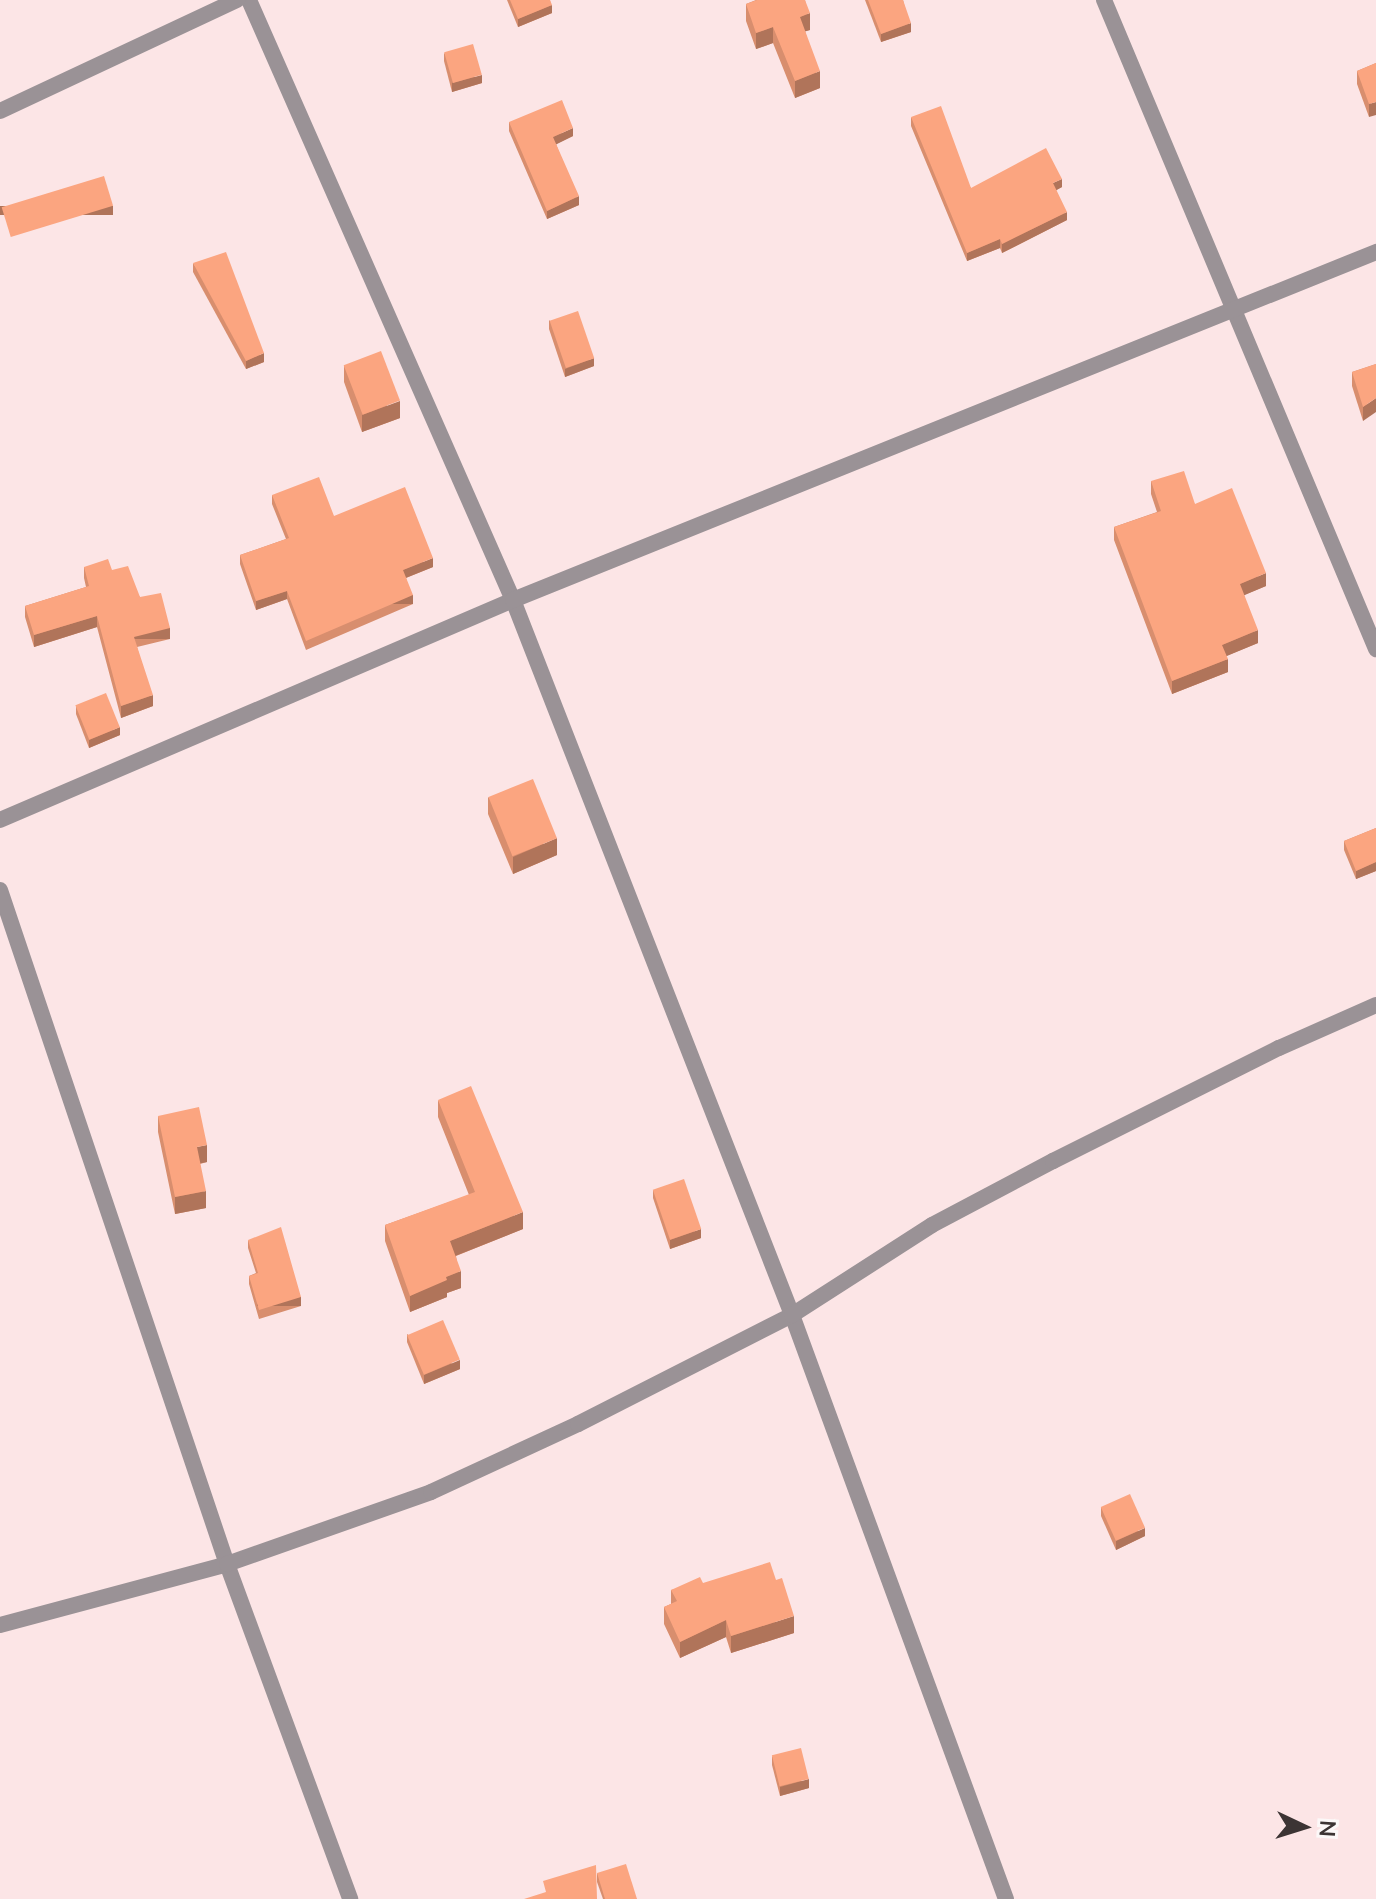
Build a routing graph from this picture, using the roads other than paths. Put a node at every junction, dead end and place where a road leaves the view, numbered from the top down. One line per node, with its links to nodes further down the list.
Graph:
1 (237, 0): 4 (street)
2 (249, 0): 7 (street)
3 (1104, 0): 6 (street)
4 (0, 111)
5 (1376, 252): 6 (street)
6 (1233, 311): 7 (street); 8 (street)
7 (513, 600): 9 (street); 12 (street)
8 (1376, 649)
9 (0, 820)
10 (0, 890): 13 (street)
11 (1376, 1005): 12 (street)
12 (792, 1315): 13 (street); 16 (street)
13 (227, 1564): 14 (street); 15 (street)
14 (0, 1625)
15 (350, 1899)
16 (1006, 1899)

